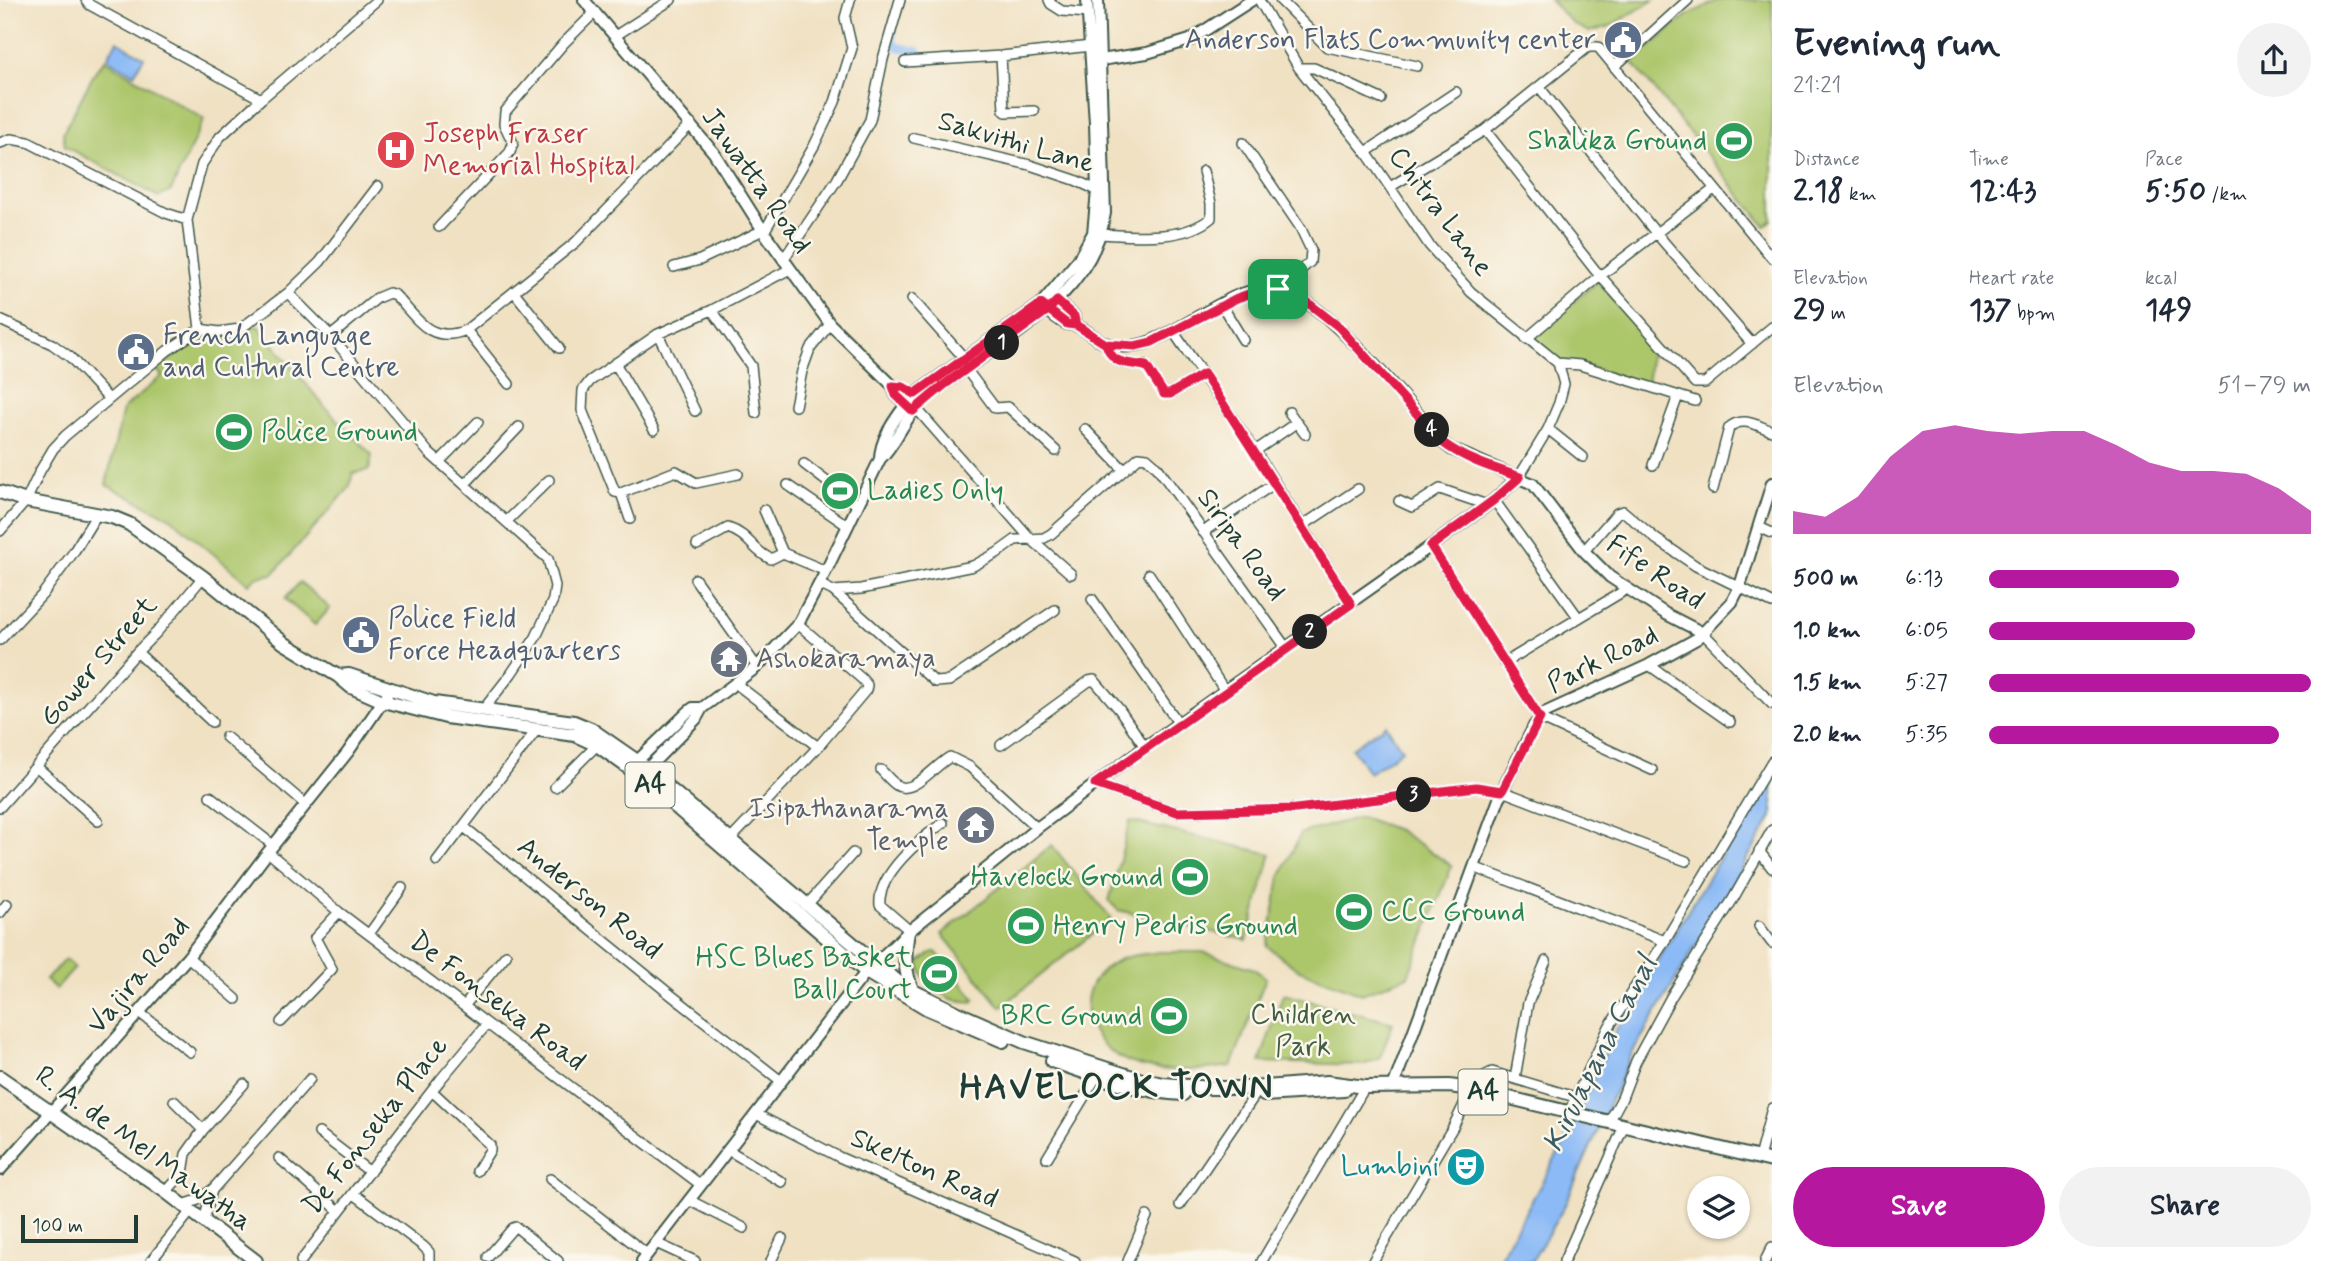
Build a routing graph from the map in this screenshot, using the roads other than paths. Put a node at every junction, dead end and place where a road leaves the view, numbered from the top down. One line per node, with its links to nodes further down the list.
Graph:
1 (86, 0): 26 (street)
2 (377, 0): 26 (street)
3 (584, 0): 14 (main road, Jawatta Road)
4 (671, 0): 16 (street)
5 (850, 0): 42 (street)
6 (900, 0): 46 (street)
7 (1049, 0): 15 (street)
8 (1087, 0): 15 (main road)
9 (1098, 0): 19 (main road)
10 (1252, 0): 19 (main road)
11 (1259, 0): 23 (street, Chitra Lane)
12 (1280, 0): 21 (street)
13 (1688, 0): 22 (street)
14 (595, 12): 16 (main road, Jawatta Road); 41 (street)
15 (1088, 13): 17 (main road)
16 (615, 36): 29 (main road, Jawatta Road)
17 (1091, 46): 18 (street); 19 (main road)
18 (1002, 56): 20 (street); 28 (street)
19 (1095, 61): 39 (main road)
20 (905, 62)
21 (1417, 66)
22 (1614, 67): 24 (street); 38 (street)
23 (1299, 68): 27 (street); 34 (street, Chitra Lane)
24 (1540, 88): 30 (street); 43 (street)
25 (1456, 92): 34 (street)
26 (261, 99): 40 (street)
27 (1381, 99)
28 (1034, 111)
29 (691, 124): 42 (main road, Jawatta Road); 51 (street)
30 (1486, 130): 37 (street); 48 (street)
31 (914, 138): 39 (street, Sakvithi Lane)
32 (0, 143): 40 (street)
33 (1244, 143): 49 (street)
34 (1366, 152): 37 (street, Chitra Lane)
35 (1203, 171): 44 (street)
36 (378, 187): 50 (street)
37 (1390, 187): 66 (street, Chitra Lane)
38 (1714, 189): 43 (street); 45 (street)
39 (1101, 192): 44 (main road); 52 (main road)
40 (187, 220): 61 (street)
41 (439, 227)
42 (763, 231): 46 (main road, Jawatta Road); 47 (street)
43 (1656, 233): 48 (street); 69 (street)
44 (1101, 234): 52 (main road)
45 (1772, 258)
46 (786, 265): 56 (street); 58 (main road, Jawatta Road)
47 (674, 267)
48 (1601, 276): 66 (street); 69 (street)
49 (1278, 289): 54 (main road); 100 (main road, Fife Road)
50 (288, 293): 61 (street); 65 (street)
51 (515, 293): 62 (street); 70 (street)
52 (1054, 298): 55 (main road); 59 (main road)
53 (912, 299): 73 (street)
54 (1222, 304): 63 (main road); 67 (street)
55 (1045, 307): 59 (main road); 73 (main road)
56 (712, 310): 64 (street); 83 (street)
57 (0, 320): 77 (street)
58 (830, 324): 79 (main road, Jawatta Road); 80 (street)
59 (1076, 325): 68 (main road)
60 (1772, 327): 69 (street)
61 (200, 329): 77 (street)
62 (466, 330): 65 (street); 75 (street)
63 (1173, 331): 68 (main road); 74 (street)
64 (658, 334): 71 (street); 81 (street)
65 (331, 336): 95 (street)
66 (1527, 339): 72 (street, Chitra Lane)
67 (1243, 340)
68 (1106, 344): 74 (street)
69 (1752, 344)
70 (559, 348)
71 (615, 363): 89 (street); 109 (street)
72 (1558, 363): 76 (street); 88 (street)
73 (966, 364): 79 (main road); 92 (street)
74 (1204, 374): 93 (street)
75 (509, 384)
76 (1678, 396): 78 (street); 97 (street)
77 (108, 398): 110 (street)
78 (1695, 401)
79 (914, 404): 113 (main road); 124 (street)
80 (795, 406)
81 (695, 411)
82 (1289, 412): 85 (street)
83 (756, 413)
84 (478, 422): 95 (street)
85 (1296, 423): 91 (street); 93 (street)
86 (519, 427): 104 (street)
87 (1085, 429): 98 (street)
88 (1548, 429): 94 (street); 100 (street)
89 (654, 430)
90 (1772, 431): 107 (street)
91 (1305, 434)
92 (1056, 451)
93 (1255, 451): 102 (street)
94 (1583, 457)
95 (439, 462): 104 (street)
96 (804, 464): 113 (street)
97 (1653, 465)
98 (1124, 470): 122 (street, Siripa Road); 124 (street)
99 (738, 474): 109 (street)
100 (1520, 477): 112 (main road); 127 (main road, Fife Road)
101 (549, 480): 117 (street)
102 (1275, 483): 119 (street); 122 (street)
103 (1772, 483): 120 (main road, Park Road)
104 (465, 484): 117 (street)
105 (789, 485): 118 (street)
106 (1358, 489): 119 (street)
107 (1713, 489)
108 (0, 492): 110 (highway, A4)
109 (621, 493): 116 (street)
110 (26, 501): 115 (highway, A4); 121 (street)
111 (1399, 501): 112 (street)
112 (1490, 502): 126 (main road); 142 (street)
113 (857, 505): 118 (main road)
114 (764, 510): 128 (street)
115 (97, 514): 132 (highway, A4); 145 (street)
116 (630, 519)
117 (507, 521): 155 (street)
118 (848, 526): 129 (main road)
119 (1302, 526): 140 (street)
120 (1759, 527): 123 (street); 135 (main road, Park Road)
121 (0, 531)
122 (1203, 532): 146 (street, Siripa Road)
123 (1772, 533)
124 (1030, 538): 130 (street); 137 (street)
125 (697, 545): 128 (street)
126 (1431, 546): 140 (main road); 148 (street)
127 (1584, 551): 135 (street); 136 (main road, Fife Road)
128 (783, 554): 129 (street)
129 (826, 571): 134 (main road)
130 (1071, 573)
131 (1149, 574): 152 (street)
132 (203, 577): 147 (street, Gower Street); 153 (highway, A4)
133 (695, 579): 150 (street)
134 (819, 584): 137 (street); 143 (main road)
135 (1740, 586): 139 (street); 144 (main road, Park Road)
136 (1627, 589): 142 (street); 144 (main road, Fife Road)
137 (833, 591): 141 (street)
138 (1092, 599): 159 (street)
139 (1772, 603)
140 (1351, 604): 146 (main road)
141 (1055, 610)
142 (1578, 617): 148 (street)
143 (798, 624): 150 (main road); 164 (street)
144 (1703, 633): 149 (main road, Park Road); 154 (street)
145 (0, 640)
146 (1287, 649): 152 (main road)
147 (137, 652): 157 (street); 167 (street, Gower Street)
148 (1504, 663): 156 (street)
149 (1649, 665): 156 (main road, Park Road); 158 (street)
150 (757, 667): 151 (main road)
151 (736, 683): 164 (street); 168 (main road)
152 (1225, 691): 159 (main road)
153 (387, 696): 155 (highway, A4); 160 (highway, A4); 175 (main road, Vajira Road)
154 (1772, 704)
155 (483, 710): 168 (highway, A4)
156 (1540, 718): 170 (street); 173 (main road, Park Road)
157 (212, 722)
158 (1730, 722)
159 (1179, 724): 165 (main road)
160 (538, 728): 162 (highway, A4); 179 (street)
161 (226, 737): 175 (street)
162 (597, 745): 168 (highway, A4); 172 (street)
163 (1001, 745): 165 (street)
164 (818, 747): 182 (street)
165 (1145, 747): 171 (main road)
166 (1772, 761): 198 (street)
167 (37, 767): 176 (street, Gower Street); 177 (street)
168 (639, 768): 182 (highway, A4); 203 (highway, A4)
169 (881, 770): 180 (street)
170 (1651, 770)
171 (1095, 784): 173 (street); 180 (main road)
172 (555, 787)
173 (1502, 791): 187 (street); 188 (main road, Park Road)
174 (210, 796): 183 (street, De Fonseka Road)
175 (306, 804): 183 (main road, Vajira Road)
176 (0, 807)
177 (98, 821)
178 (943, 823): 196 (street)
179 (464, 827): 186 (street); 215 (street, Anderson Road)
180 (1037, 828): 196 (main road)
181 (1772, 831): 184 (street)
182 (730, 839): 192 (highway, A4)
183 (271, 848): 193 (street, De Fonseka Road); 201 (main road, Vajira Road)
184 (1759, 851): 189 (street); 228 (street)
185 (853, 853): 192 (street)
186 (437, 861)
187 (1686, 861)
188 (1476, 868): 198 (street); 218 (main road, Park Road)
189 (1772, 868)
190 (402, 888): 197 (street)
191 (7, 904): 194 (street)
192 (806, 906): 203 (highway, A4)
193 (339, 912): 197 (street, De Fonseka Road); 208 (street)
194 (0, 913)
195 (1759, 926): 199 (street)
196 (909, 931): 203 (main road); 204 (highway)
197 (369, 934): 206 (street, De Fonseka Road)
198 (1665, 941): 222 (street)
199 (1772, 943)
200 (506, 955): 206 (street)
201 (188, 957): 205 (street); 207 (main road, Vajira Road)
202 (1546, 961): 213 (street)
203 (870, 967): 204 (highway, A4); 211 (highway, A4); 215 (main road)
204 (914, 992): 217 (highway, A4)
205 (236, 999)
206 (465, 1005): 209 (street, De Fonseka Road)
207 (140, 1013): 210 (street); 226 (main road, Vajira Road)
208 (281, 1022)
209 (487, 1024): 220 (street, De Fonseka Place); 241 (street, De Fonseka Road)
210 (190, 1052)
211 (1097, 1076): 221 (highway, A4); 234 (street)
212 (0, 1077): 226 (highway, R. A. de Mel Mawatha)
213 (1515, 1078): 219 (street); 222 (street)
214 (310, 1079): 242 (street)
215 (781, 1081): 227 (main road)
216 (244, 1084): 230 (street)
217 (1365, 1087): 218 (highway, A4); 221 (highway, A4); 266 (street)
218 (1393, 1087): 219 (highway, A4)
219 (1472, 1089): 225 (highway, A4); 267 (street)
220 (432, 1091): 237 (street); 238 (street, De Fonseka Place)
221 (1255, 1096): 246 (street)
222 (1575, 1097): 225 (street)
223 (174, 1101): 230 (street)
224 (1772, 1108): 235 (street)
225 (1570, 1112): 228 (highway, A4)
226 (49, 1113): 236 (main road, Vajira Road); 243 (highway, R. A. de Mel Mawatha)
227 (756, 1114): 232 (main road); 264 (street, Skelton Road)
228 (1607, 1121): 229 (highway, A4)
229 (1624, 1126): 235 (highway, A4); 268 (street)
230 (203, 1130): 243 (street)
231 (319, 1133): 238 (street)
232 (728, 1150): 240 (street); 241 (main road)
233 (279, 1157): 248 (street)
234 (1047, 1158)
235 (1766, 1160)
236 (0, 1170)
237 (477, 1171)
238 (370, 1172): 244 (street, De Fonseka Place)
239 (550, 1179): 256 (street)
240 (782, 1182)
241 (701, 1185): 245 (main road)
242 (213, 1189): 247 (street); 250 (street)
243 (166, 1192): 247 (highway, R. A. de Mel Mawatha)
244 (354, 1194): 248 (street, De Fonseka Place); 260 (street)
245 (689, 1200): 251 (street); 253 (main road)
246 (1180, 1205)
247 (187, 1208): 250 (highway, R. A. de Mel Mawatha); 258 (street)
248 (339, 1211): 257 (street, De Fonseka Place)
249 (1147, 1216): 265 (street)
250 (204, 1221): 259 (highway, R. A. de Mel Mawatha)
251 (744, 1228)
252 (782, 1238): 263 (street)
253 (656, 1243): 256 (main road); 262 (street)
254 (1772, 1247): 269 (street)
255 (488, 1257): 261 (street)
256 (645, 1258)
257 (300, 1260)
258 (151, 1261)
259 (256, 1261)
260 (429, 1261)
261 (558, 1261)
262 (695, 1261)
263 (771, 1261)
264 (1075, 1261)
265 (1128, 1261)
266 (1262, 1261)
267 (1373, 1261)
268 (1564, 1261)
269 (1765, 1261)

